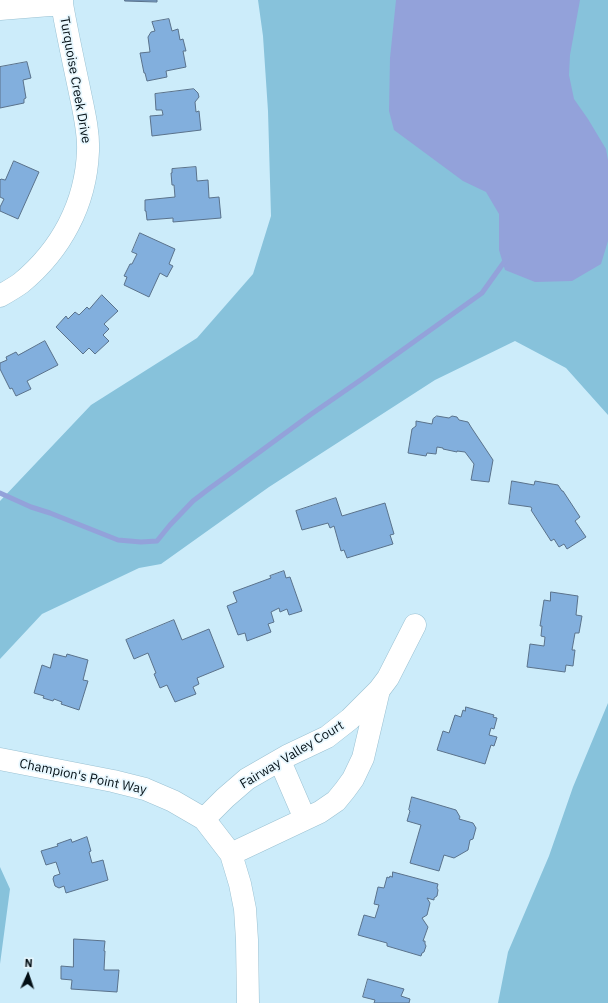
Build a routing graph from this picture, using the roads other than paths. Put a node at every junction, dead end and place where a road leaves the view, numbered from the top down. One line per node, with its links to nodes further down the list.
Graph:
1 (62, 2): 2 (street); 3 (street, Turquoise Creek Drive)
2 (0, 9)
3 (0, 296)
4 (415, 625): 5 (street, Fairway Valley Court)
5 (379, 690): 7 (street, Fairway Valley Court); 9 (street, Fairway Valley Court)
6 (0, 760): 8 (street, Champion's Point Way)
7 (280, 761): 8 (street, Fairway Valley Court); 9 (street)
8 (204, 819): 10 (street, Champion's Point Way)
9 (305, 819): 10 (street, Fairway Valley Court)
10 (231, 854): 11 (street, Champion's Point Way)
11 (248, 1003)

